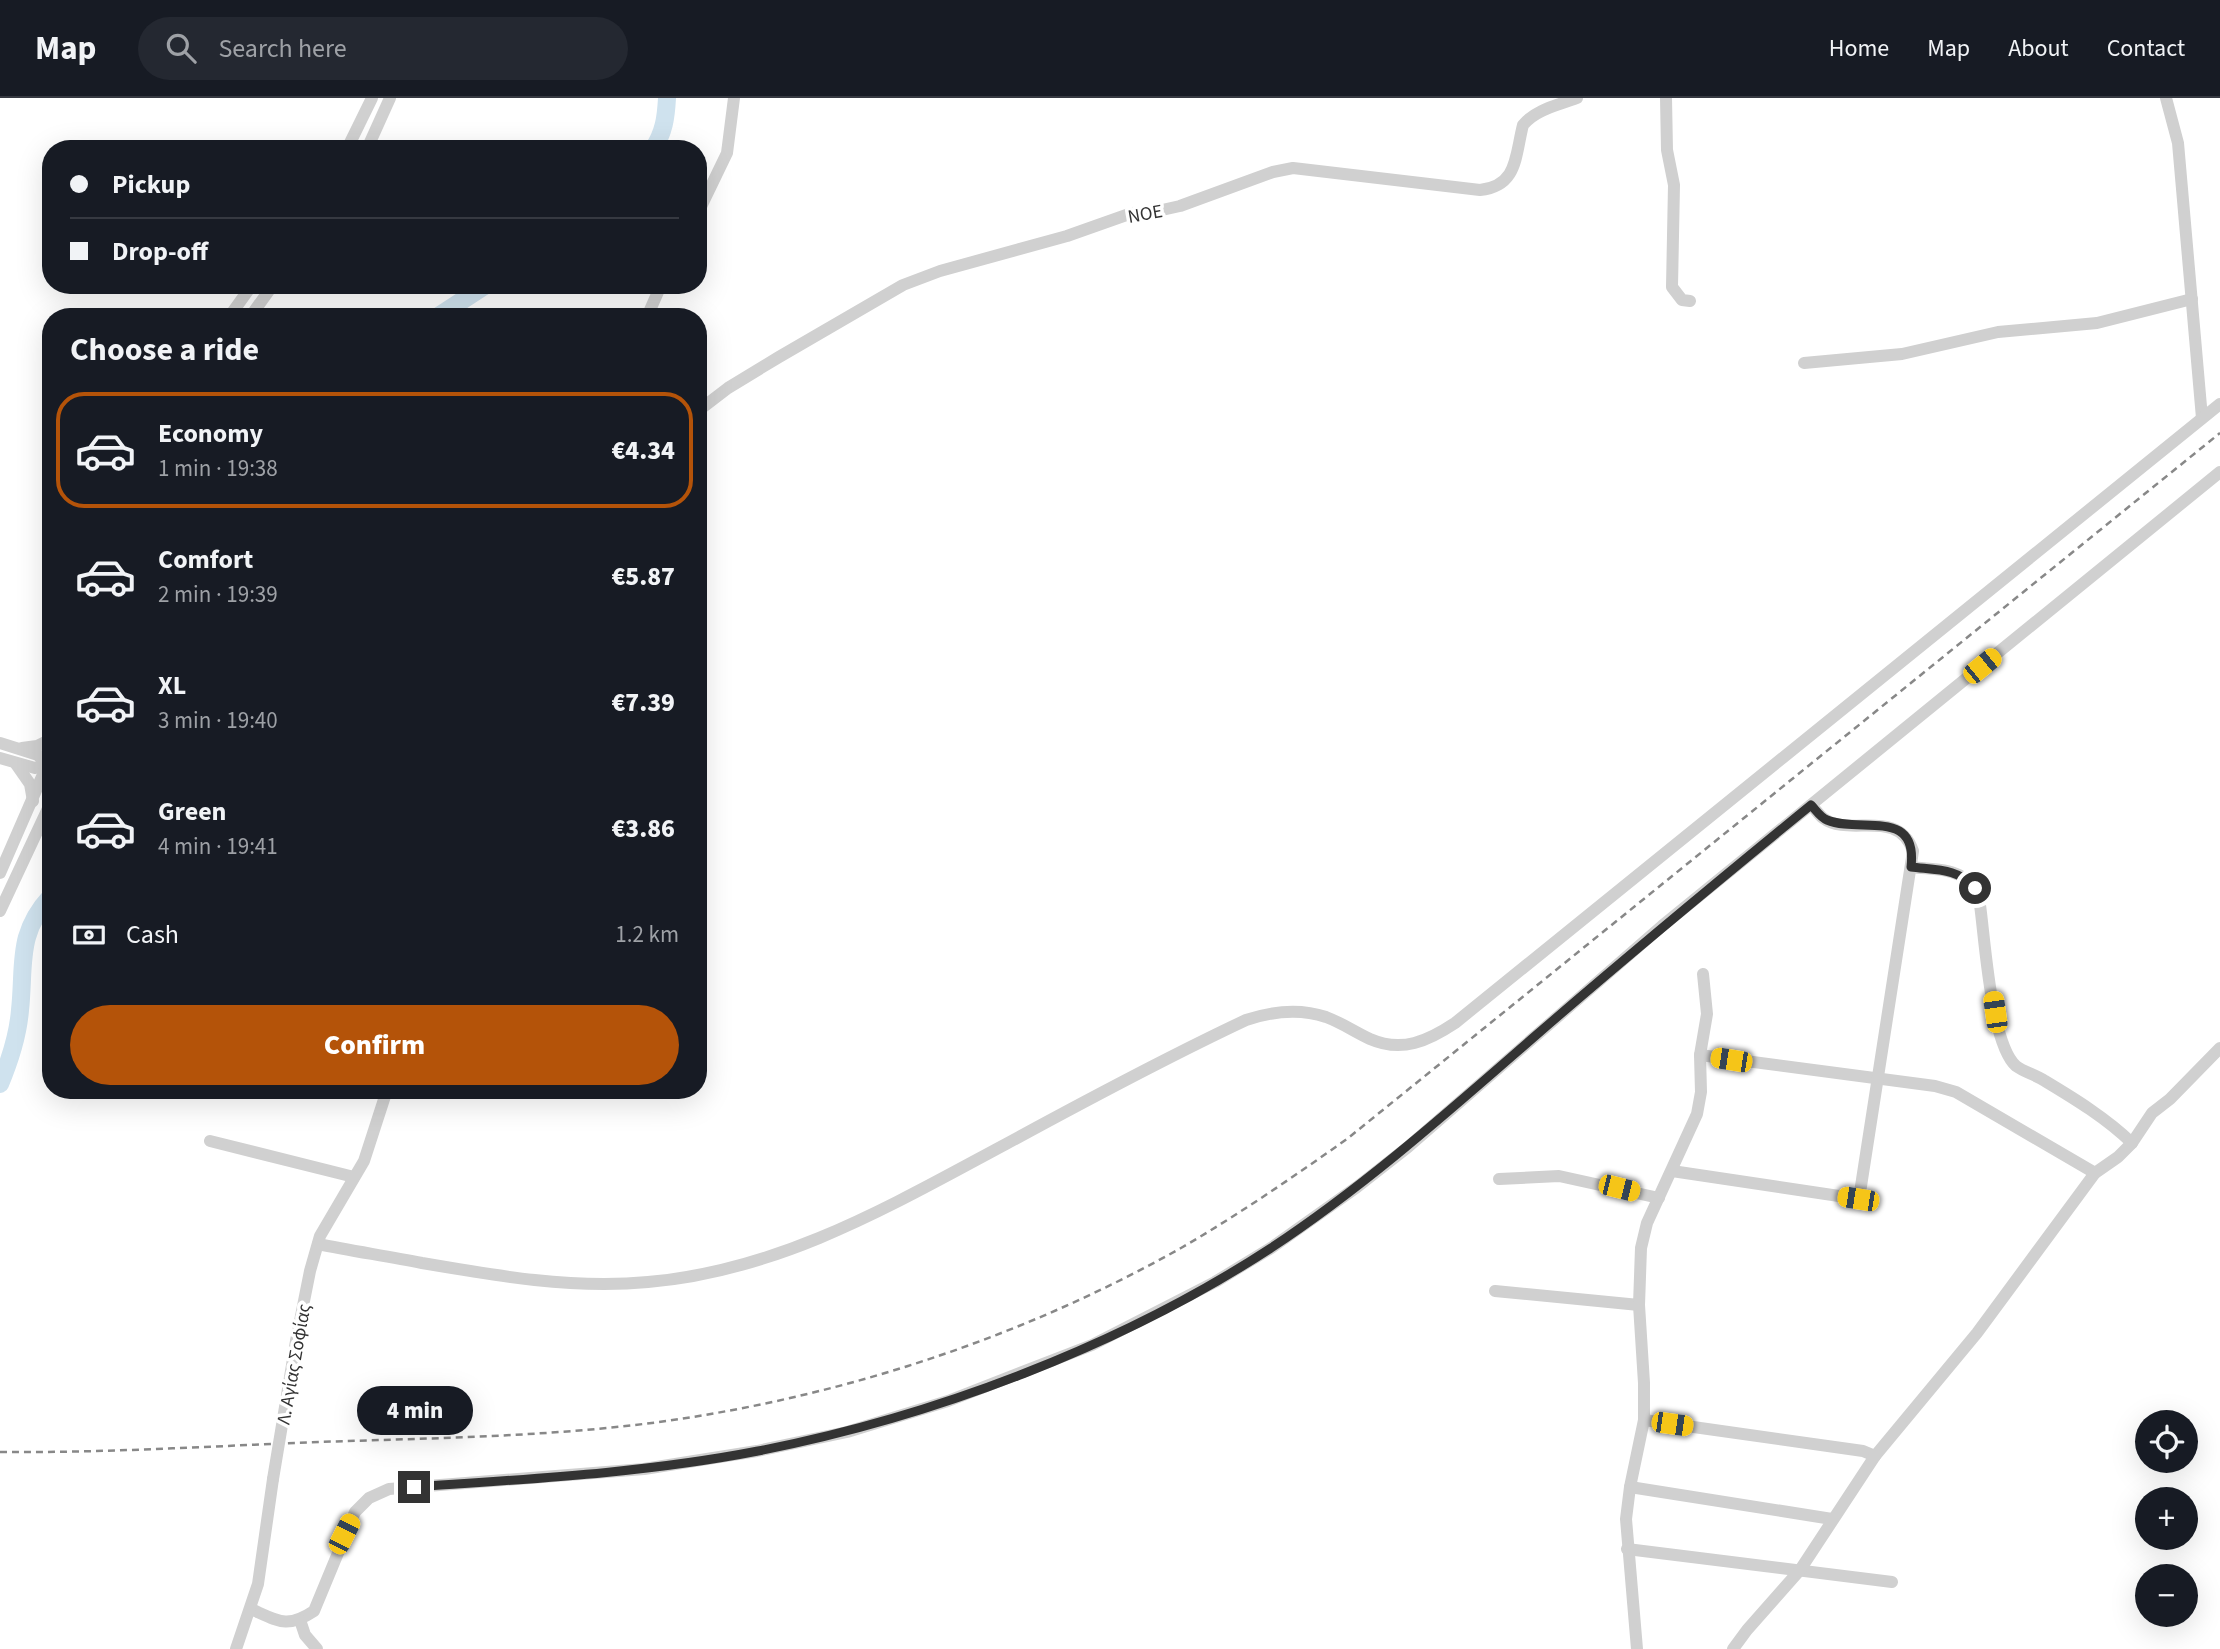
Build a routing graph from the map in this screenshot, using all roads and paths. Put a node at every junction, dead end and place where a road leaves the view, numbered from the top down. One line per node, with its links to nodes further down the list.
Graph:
1 (372, 98): 7 (street)
2 (390, 98): 8 (street)
3 (734, 98): 9 (street)
4 (1577, 98): 13 (street, NOE)
5 (1666, 98): 11 (street)
6 (2166, 98): 10 (street)
7 (351, 140)
8 (371, 140)
9 (707, 194)
10 (2192, 299): 12 (street); 15 (street)
11 (1690, 301)
12 (1804, 363)
13 (707, 404)
14 (2220, 404): 15 (street)
15 (2202, 418): 43 (street)
16 (2220, 472): 26 (street)
17 (0, 743): 19 (street)
18 (42, 744): 19 (street)
19 (18, 748): 21 (street)
20 (0, 758): 22 (street)
21 (42, 758)
22 (14, 762): 23 (street); 25 (street)
23 (42, 766)
24 (42, 781): 25 (street)
25 (33, 801): 29 (street)
26 (1811, 805): 28 (street); 54 (street)
27 (42, 821): 30 (street)
28 (1911, 867): 34 (street); 37 (street)
29 (0, 873)
30 (0, 911)
31 (1703, 974): 33 (street)
32 (2220, 1048): 37 (street)
33 (1700, 1055): 34 (street); 38 (street)
34 (1876, 1078): 38 (street); 39 (street)
35 (384, 1099): 40 (street, Λ. Αγίας Σοφίας)
36 (210, 1141): 40 (street)
37 (2132, 1143): 39 (street)
38 (1672, 1171): 42 (street)
39 (2095, 1173): 47 (street)
40 (354, 1177): 43 (street, Λ. Αγίας Σοφίας)
41 (1499, 1179): 42 (street)
42 (1659, 1198): 45 (street)
43 (318, 1244): 53 (street, Λ. Αγίας Σοφίας, bridge)
44 (1495, 1291): 45 (street)
45 (1639, 1305): 46 (street)
46 (1644, 1420): 47 (street); 48 (street)
47 (1875, 1456): 49 (street)
48 (1630, 1487): 49 (street); 50 (street)
49 (1832, 1519): 51 (street)
50 (1628, 1549): 51 (street); 57 (street)
51 (1800, 1570): 52 (street); 58 (street)
52 (1892, 1582)
53 (251, 1609): 54 (street); 55 (street, Λ. Αγίας Σοφίας)
54 (300, 1620): 56 (street)
55 (236, 1649)
56 (317, 1649)
57 (1637, 1649)
58 (1733, 1649)

